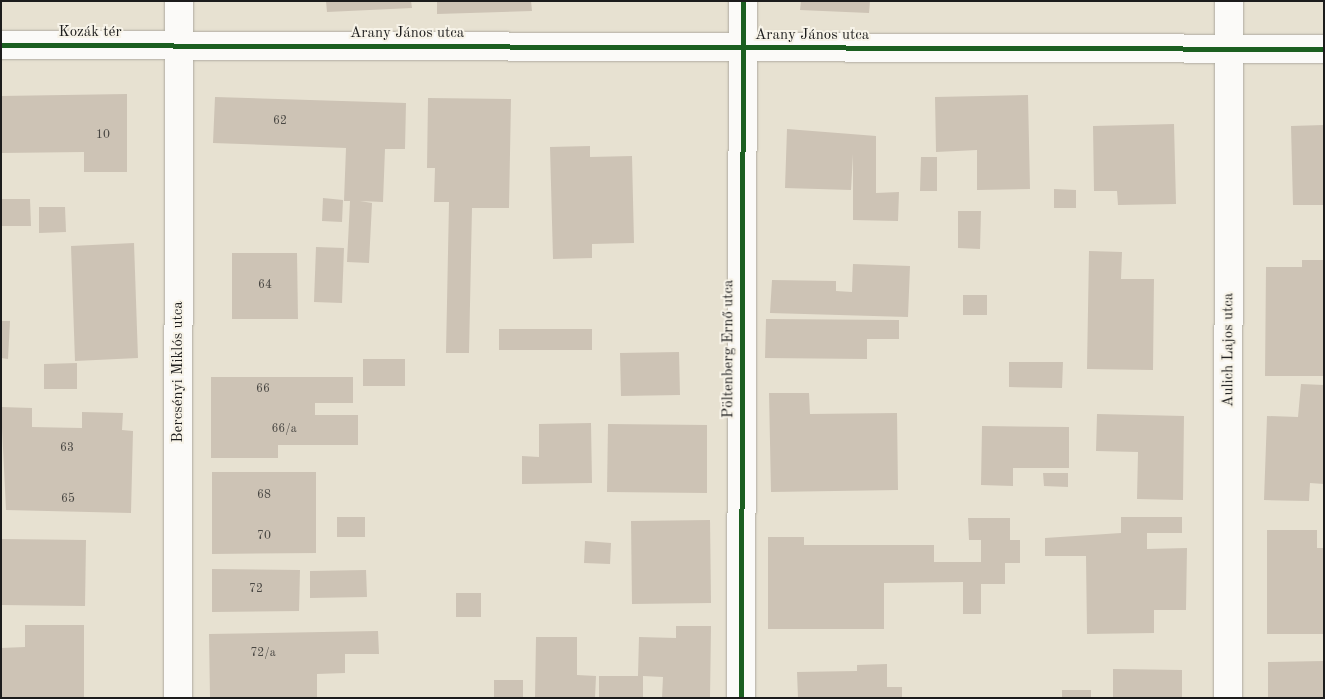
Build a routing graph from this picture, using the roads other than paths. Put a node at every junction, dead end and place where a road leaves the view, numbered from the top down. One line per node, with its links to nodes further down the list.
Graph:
1 (179, 1): 5 (street)
2 (743, 1): 6 (street, Pöltenberg Ernő utca)
3 (1229, 1): 8 (street, Aulich Lajos utca)
4 (1, 45): 5 (street, Kozák tér)
5 (179, 46): 6 (street, Arany János utca); 9 (street, Bercsényi Miklós utca)
6 (742, 48): 8 (street, Arany János utca); 10 (street, Pöltenberg Ernő utca)
7 (1324, 49): 8 (street, Arany János utca)
8 (1229, 51): 11 (street, Aulich Lajos utca)
9 (178, 698)
10 (741, 698)
11 (1228, 698)

